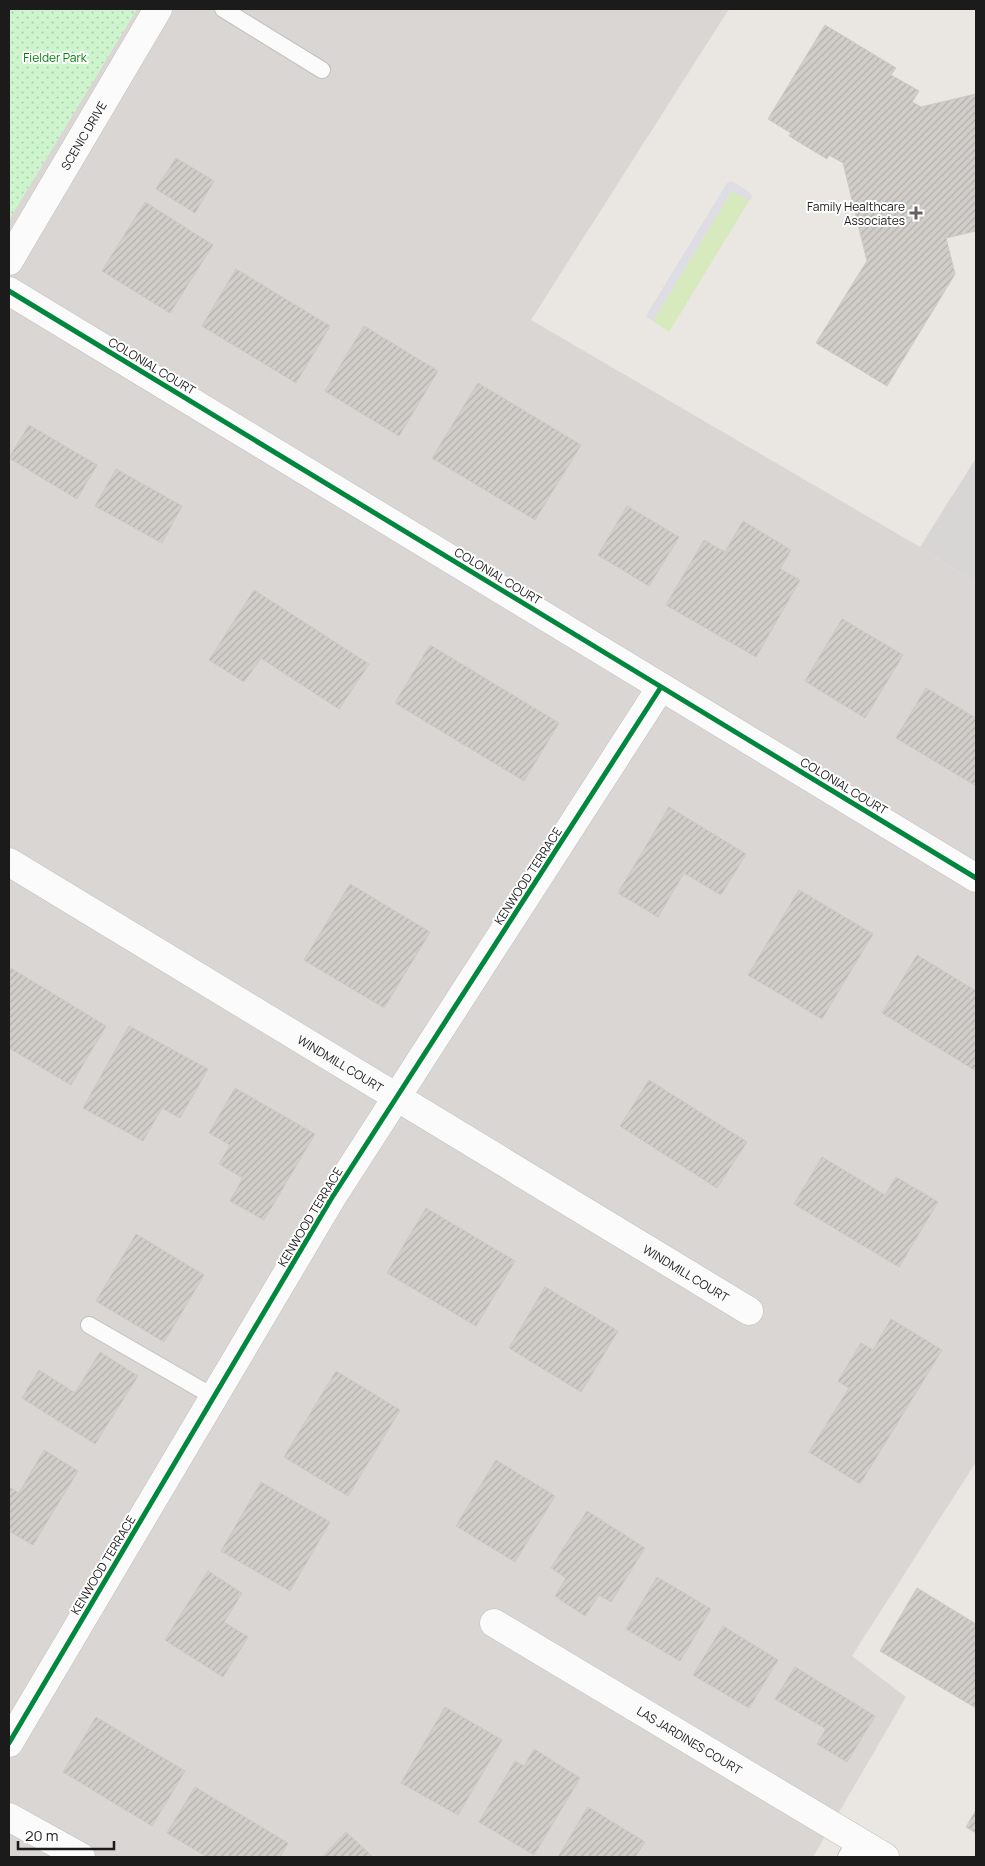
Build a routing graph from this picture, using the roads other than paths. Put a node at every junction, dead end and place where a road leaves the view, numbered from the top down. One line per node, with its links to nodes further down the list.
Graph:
1 (158, 9): 4 (street, SCENIC DRIVE)
2 (223, 9): 3 (lane)
3 (322, 70)
4 (9, 261)
5 (9, 291): 6 (street, COLONIAL COURT)
6 (661, 687): 8 (street, COLONIAL COURT); 9 (street, KENWOOD TERRACE)
7 (9, 862): 9 (street, WINDMILL COURT)
8 (976, 878)
9 (397, 1098): 10 (street, WINDMILL COURT); 12 (street, KENWOOD TERRACE)
10 (749, 1311)
11 (90, 1325): 12 (lane)
12 (214, 1397): 14 (street, KENWOOD TERRACE)
13 (494, 1623): 16 (street, LAS JARDINES COURT)
14 (9, 1743)
15 (9, 1817): 17 (street)
16 (851, 1849): 18 (street, LAS JARDINES COURT)
17 (81, 1857)
18 (885, 1857)

